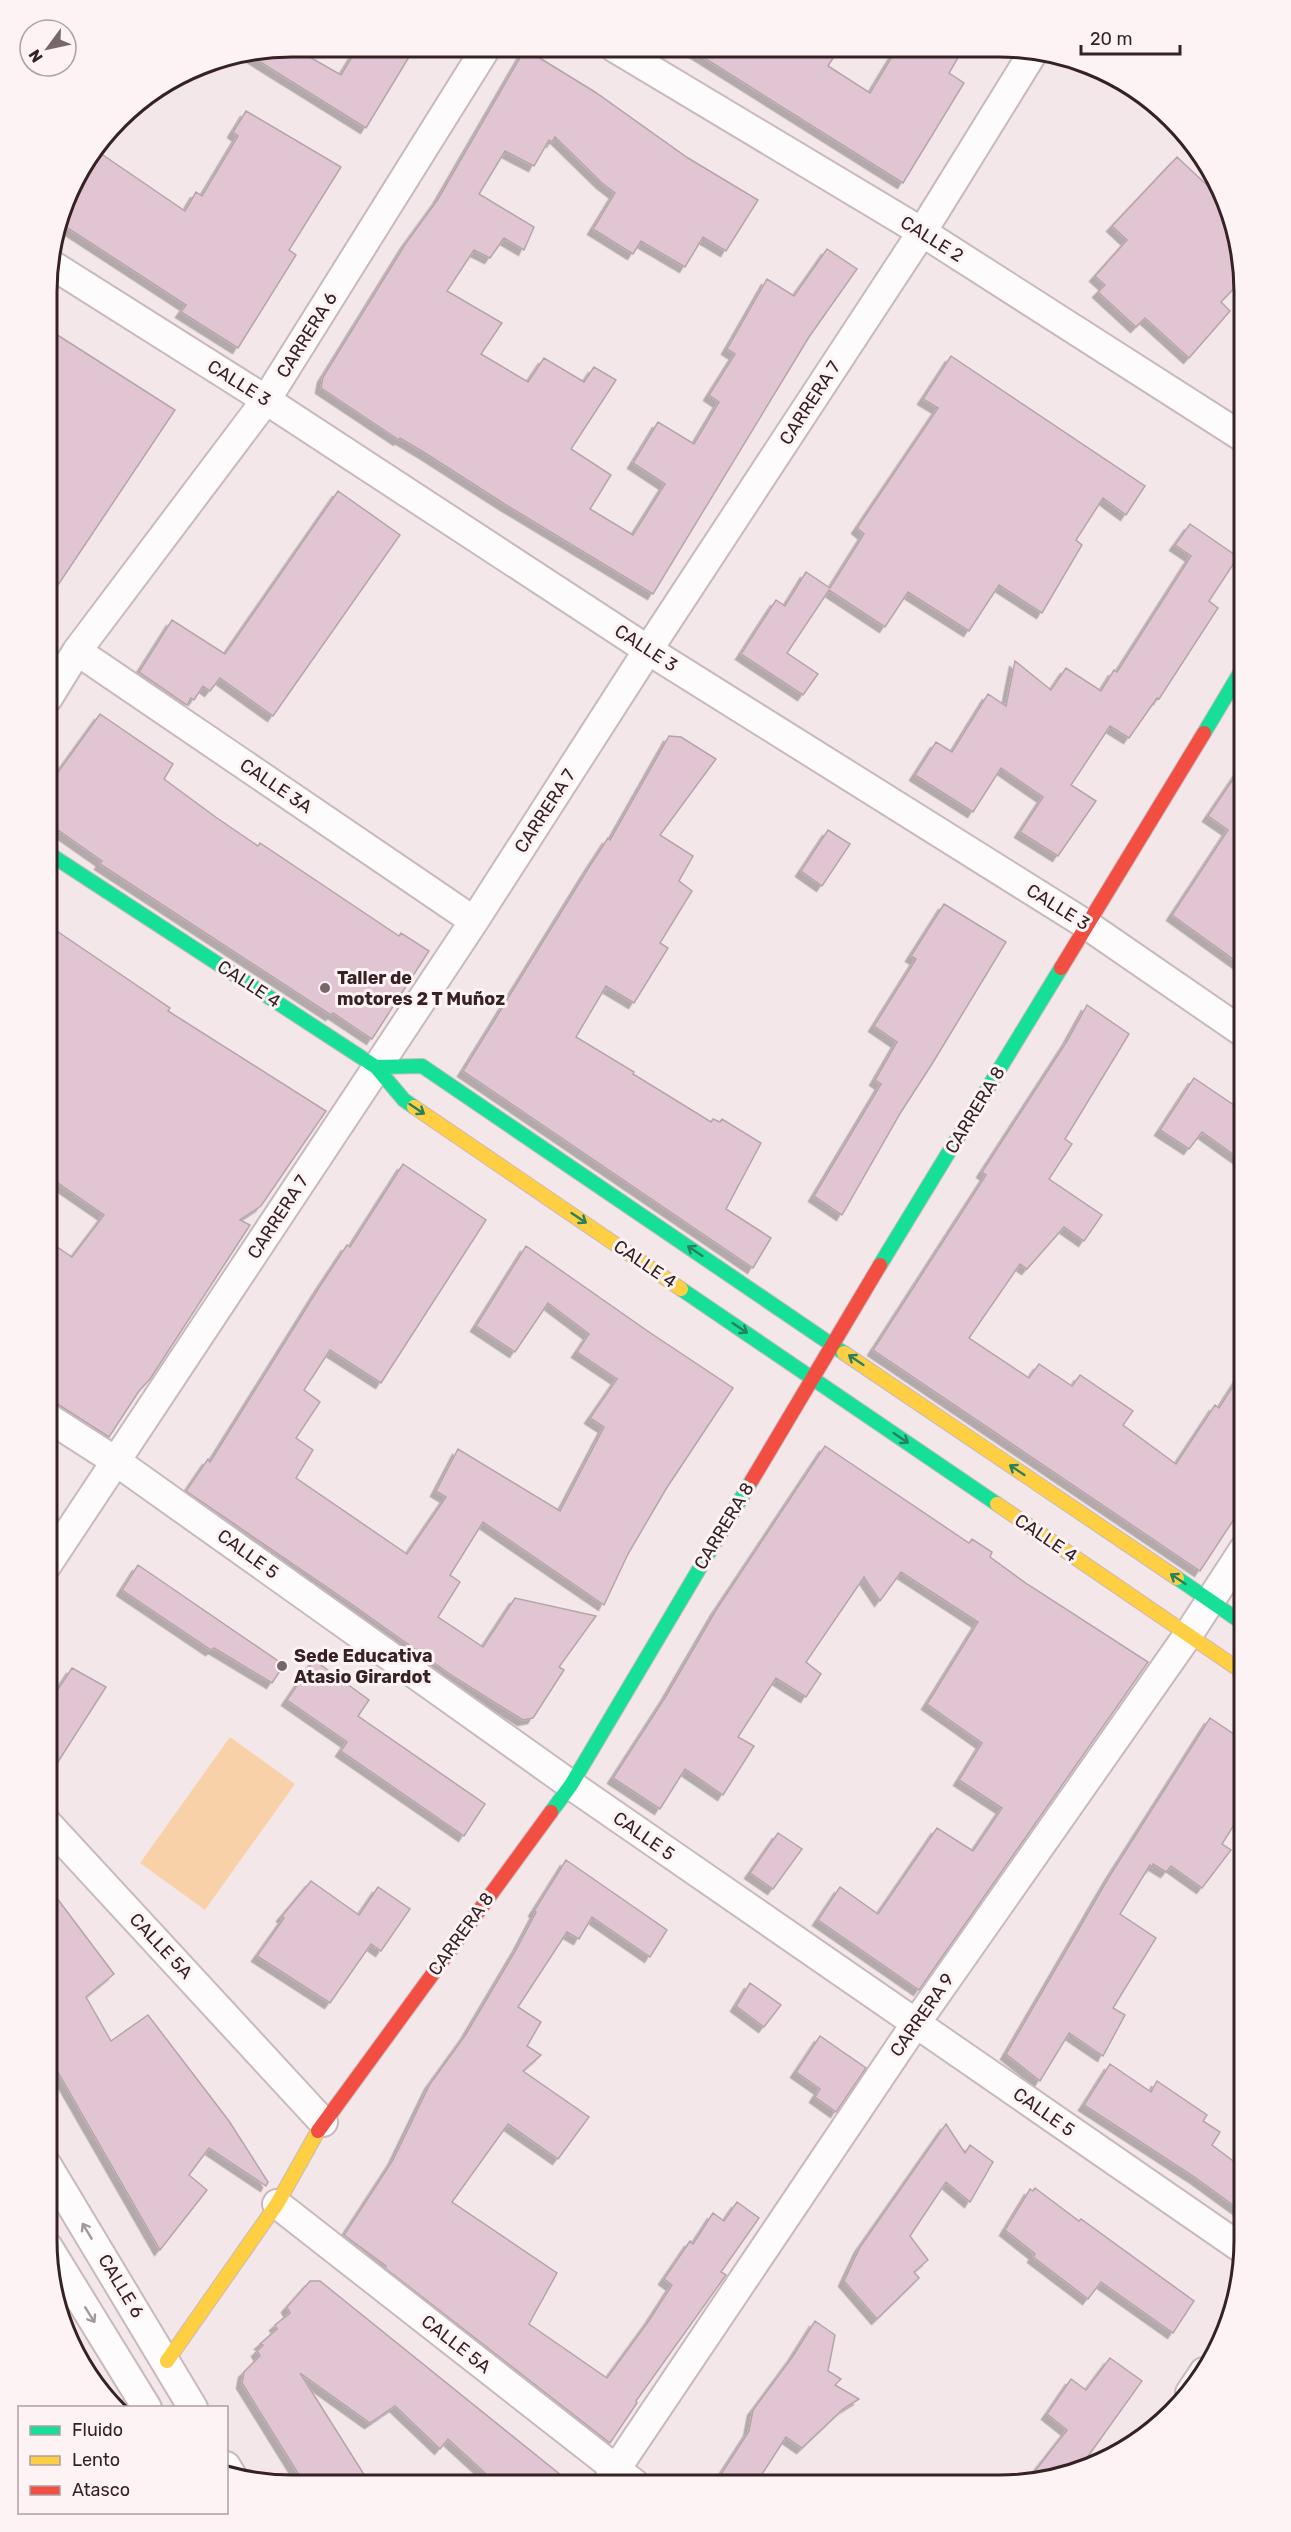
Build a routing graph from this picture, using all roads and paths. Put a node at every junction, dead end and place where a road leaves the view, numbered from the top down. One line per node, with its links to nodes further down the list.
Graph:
1 (480, 57): 6 (street, CARRERA 6)
2 (630, 57): 4 (street, CALLE 2)
3 (1029, 59): 4 (street, CARRERA 7)
4 (922, 232): 7 (street, CALLE 2); 8 (street, CARRERA 7)
5 (59, 269): 6 (street, CALLE 3)
6 (266, 400): 8 (street, CALLE 3); 9 (street, CARRERA 6)
7 (1234, 432)
8 (648, 650): 13 (street, CARRERA 7); 14 (street, CALLE 3)
9 (78, 651): 11 (street, CARRERA 6); 13 (street, CALLE 3A)
10 (1234, 683): 14 (street, CARRERA 8)
11 (57, 684)
12 (57, 859): 16 (street, CALLE 4)
13 (474, 921): 16 (street, CARRERA 7)
14 (1087, 926): 15 (street, CALLE 3); 17 (street, CARRERA 8)
15 (1234, 1026)
16 (376, 1068): 17 (street, one-way to 16); 18 (street, CALLE 4, one-way to 18); 20 (street, CARRERA 7)
17 (833, 1345): 18 (street, CARRERA 8); 23 (street, one-way to 17)
18 (812, 1378): 25 (street, CALLE 4, one-way to 25); 27 (street, CARRERA 8)
19 (57, 1423): 20 (street, CALLE 5)
20 (117, 1462): 21 (street, CARRERA 7); 27 (street, CALLE 5)
21 (57, 1550)
22 (1234, 1564): 23 (street, CARRERA 9)
23 (1210, 1601): 24 (street); 25 (street, CARRERA 9)
24 (1234, 1617)
25 (1188, 1635): 26 (street, CALLE 4); 29 (street, CARRERA 9)
26 (1234, 1666)
27 (571, 1785): 29 (street, CALLE 5); 30 (street, CARRERA 8)
28 (57, 1834): 30 (street, CALLE 5A)
29 (916, 2023): 33 (street, CALLE 5); 39 (street, CARRERA 9)
30 (323, 2122): 32 (street, CARRERA 8)
31 (57, 2180): 35 (street, CALLE 6, one-way to 31)
32 (277, 2204): 35 (street, CARRERA 8); 38 (street, CALLE 5A)
33 (1234, 2243)
34 (59, 2265): 36 (street, one-way to 36)
35 (167, 2361): 37 (street, CALLE 6)
36 (140, 2405)
37 (192, 2406)
38 (614, 2475)
39 (622, 2475)

